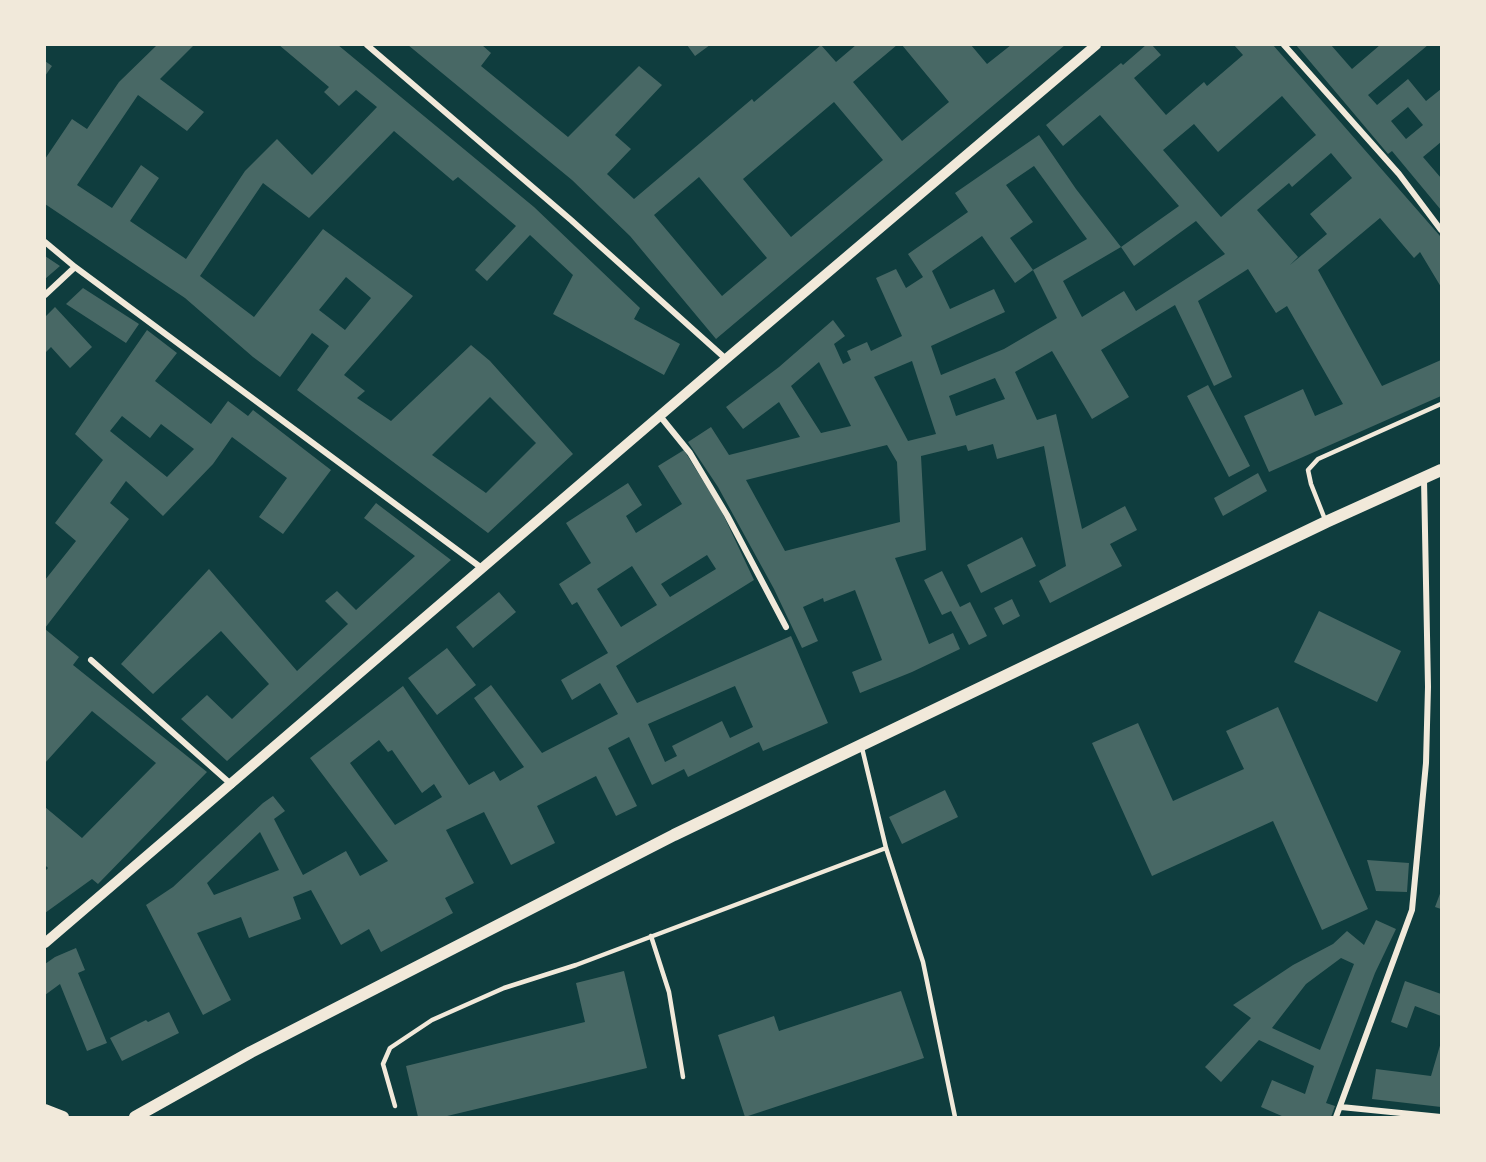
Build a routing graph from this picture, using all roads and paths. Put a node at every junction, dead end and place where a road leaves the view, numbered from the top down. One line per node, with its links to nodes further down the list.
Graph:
1 (367, 45): 8 (street)
2 (1096, 45): 8 (street)
3 (1284, 45): 4 (street)
4 (1441, 230)
5 (45, 242): 6 (street)
6 (75, 267): 7 (street); 14 (street)
7 (45, 295)
8 (726, 359): 10 (street)
9 (1441, 404): 13 (lane)
10 (660, 416): 14 (street); 15 (street)
11 (1441, 470): 12 (main road)
12 (1424, 478): 13 (main road); 24 (street)
13 (1326, 522): 17 (main road)
14 (483, 569): 18 (street)
15 (786, 627)
16 (92, 660): 18 (street)
17 (861, 746): 19 (lane); 27 (main road)
18 (232, 784): 21 (street)
19 (886, 848): 20 (lane); 28 (lane)
20 (651, 936): 22 (lane); 23 (lane)
21 (45, 943)
22 (684, 1077)
23 (395, 1106)
24 (1341, 1107): 29 (street); 30 (street)
25 (45, 1110): 26 (main road)
26 (63, 1117)
27 (135, 1117)
28 (955, 1117)
29 (1336, 1117)
30 (1441, 1117)

